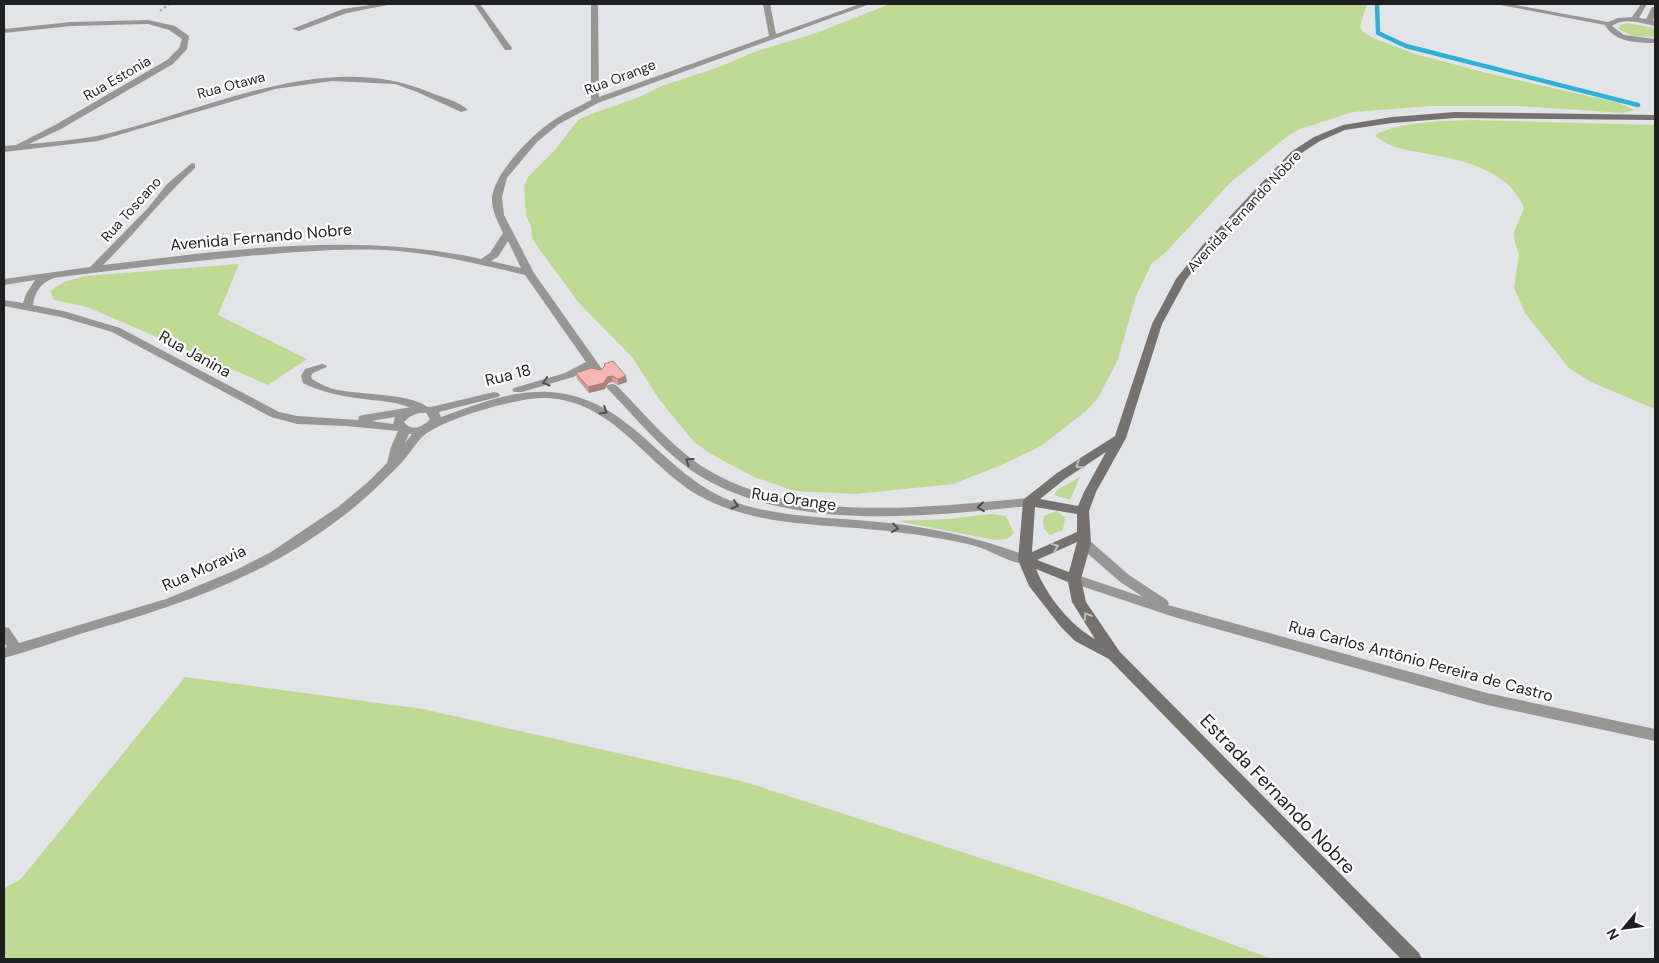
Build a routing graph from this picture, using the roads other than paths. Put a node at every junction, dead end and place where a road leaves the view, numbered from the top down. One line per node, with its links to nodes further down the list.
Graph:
1 (388, 4): 12 (street)
2 (477, 4): 16 (street)
3 (594, 4): 17 (street)
4 (766, 4): 14 (street)
5 (866, 4): 14 (street, Rua Orange)
6 (1500, 4): 11 (street)
7 (1644, 4): 9 (street)
8 (1655, 9): 10 (street)
9 (1634, 20): 10 (street); 11 (street)
10 (1653, 23)
11 (1609, 24): 15 (street)
12 (296, 29)
13 (4, 31): 20 (street, Rua Estonia)
14 (773, 36): 17 (street, Rua Orange)
15 (1655, 41)
16 (508, 48)
17 (595, 101): 22 (street, Rua Orange)
18 (464, 110): 20 (street, Rua Otawa)
19 (1655, 118): 38 (main road, Avenida Fernando Nobre)
20 (8, 149)
21 (192, 166): 24 (street, Rua Toscano)
22 (510, 232): 23 (street); 25 (street, Rua Orange)
23 (482, 262): 24 (street, Avenida Fernando Nobre); 25 (street, Avenida Fernando Nobre)
24 (91, 270): 26 (street, Avenida Fernando Nobre)
25 (529, 272): 33 (street, Rua 18, one-way to 33)
26 (46, 275): 27 (street, Avenida Fernando Nobre); 29 (street)
27 (4, 282)
28 (4, 303): 29 (street, Rua Janina)
29 (28, 308): 35 (street, Rua Janina)
30 (322, 367): 33 (lane)
31 (612, 387): 40 (street, Rua Orange, one-way to 31)
32 (558, 395): 36 (street, Rua 18); 43 (street, Rua Orange, one-way to 43)
33 (427, 410): 34 (street, Rua 18); 36 (street)
34 (407, 412): 35 (street, Rua Janina); 37 (street, Rua Moravia)
35 (346, 422): 37 (street, Rua Janina)
36 (427, 427): 37 (street, Rua 18); 39 (street, Rua Moravia)
37 (403, 429): 39 (street, Rua Moravia)
38 (1120, 438): 40 (main road, one-way to 40); 41 (main road, Avenida Fernando Nobre)
39 (392, 465): 47 (street, Rua Moravia)
40 (1030, 502): 41 (main road); 43 (main road)
41 (1083, 511): 42 (main road, Avenida Fernando Nobre)
42 (1084, 538): 43 (main road, one-way to 42); 44 (main road, Avenida Fernando Nobre); 45 (street)
43 (1025, 560): 44 (main road); 48 (main road)
44 (1074, 579): 45 (street); 48 (main road, Avenida Fernando Nobre, one-way to 44)
45 (1179, 614): 49 (street, Rua Carlos Antônio Pereira de Castro)
46 (4, 632): 47 (street)
47 (10, 651)
48 (1115, 656): 50 (main road, Estrada Fernando Nobre)
49 (1655, 735)
50 (1413, 959)

